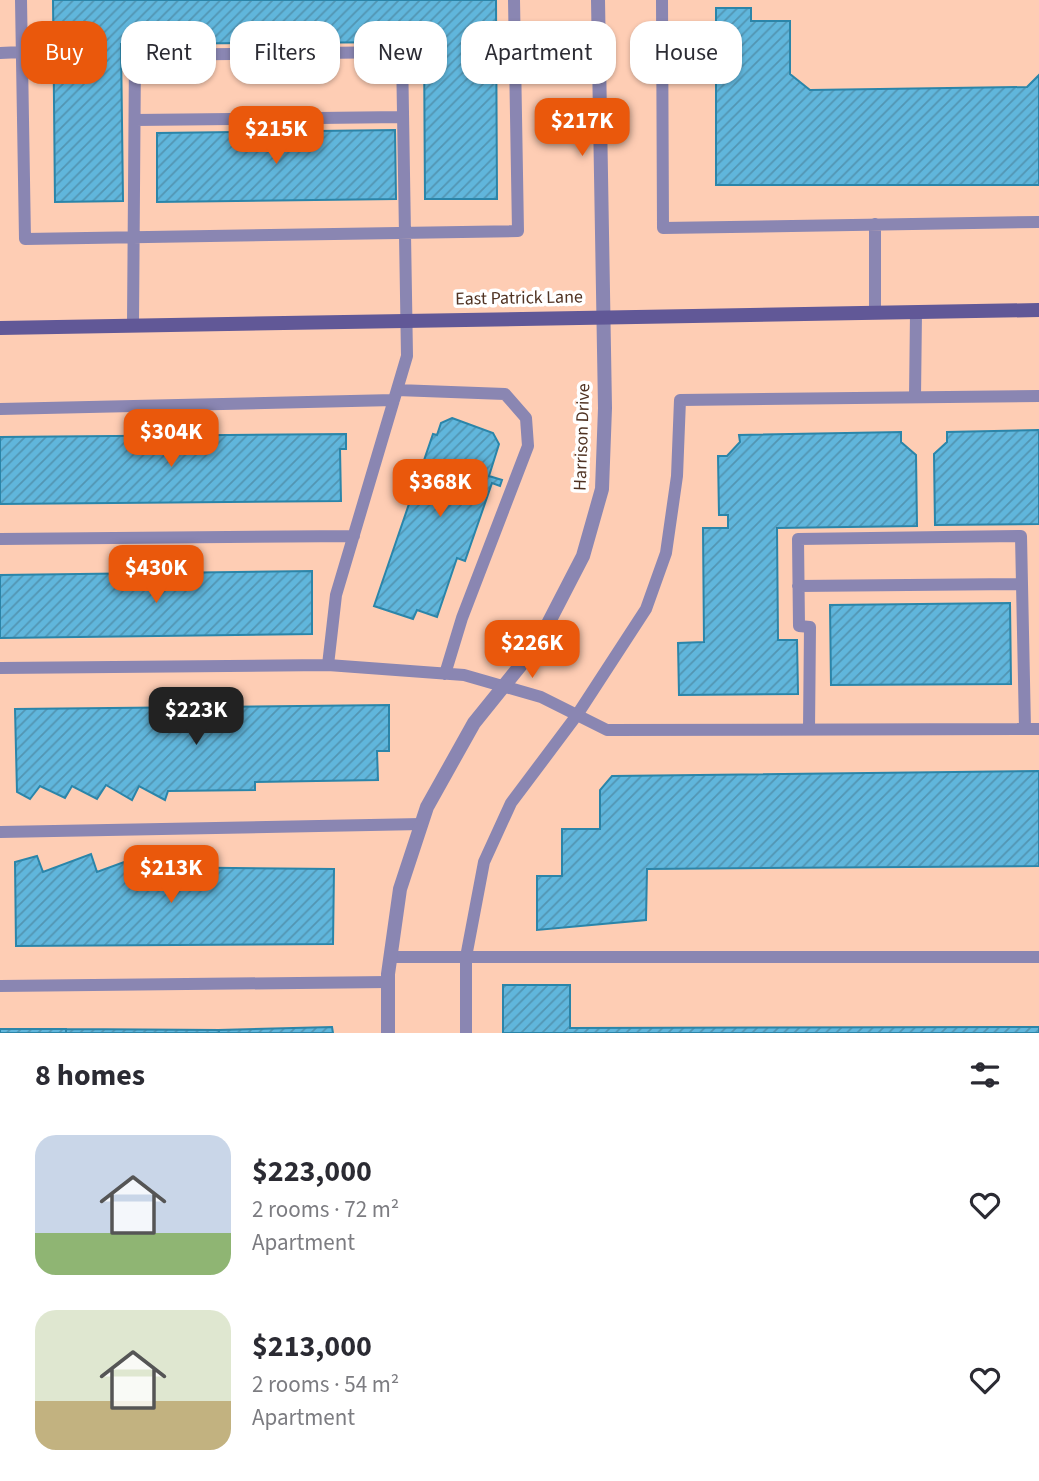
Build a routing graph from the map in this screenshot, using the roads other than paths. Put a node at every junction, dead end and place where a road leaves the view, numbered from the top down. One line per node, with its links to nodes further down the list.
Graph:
1 (21, 0): 5 (lane)
2 (514, 0): 6 (lane)
3 (598, 0): 7 (street, Harrison Drive)
4 (662, 0): 16 (lane)
5 (21, 21)
6 (514, 21)
7 (598, 21)
8 (21, 52): 9 (lane)
9 (0, 53)
10 (23, 84): 18 (lane)
11 (515, 84): 17 (lane)
12 (599, 84): 22 (street, Harrison Drive)
13 (403, 117): 14 (lane); 14 (lane); 17 (lane)
14 (135, 120): 18 (lane)
15 (1039, 222): 16 (lane)
16 (875, 225): 20 (lane)
17 (406, 233): 18 (lane); 23 (lane)
18 (134, 237): 24 (lane)
19 (1039, 310): 21 (main road, East Patrick Lane)
20 (875, 313): 21 (main road, East Patrick Lane); 22 (main road, East Patrick Lane)
21 (916, 313): 28 (lane)
22 (602, 316): 23 (main road, East Patrick Lane); 37 (street, Harrison Drive)
23 (407, 320): 24 (main road, East Patrick Lane); 26 (lane)
24 (133, 324): 25 (main road, East Patrick Lane)
25 (0, 328)
26 (396, 395): 29 (lane); 30 (lane); 36 (lane)
27 (1039, 396): 28 (lane)
28 (915, 397): 38 (lane)
29 (0, 409)
30 (354, 536): 31 (lane); 34 (lane)
31 (0, 539)
32 (1022, 584): 33 (lane); 33 (lane); 40 (lane)
33 (798, 586): 39 (lane)
34 (328, 666): 35 (lane); 36 (lane)
35 (0, 668)
36 (444, 674): 37 (lane)
37 (505, 685): 38 (lane); 42 (street, Harrison Drive)
38 (577, 715): 39 (lane); 45 (lane)
39 (809, 729): 40 (lane)
40 (1025, 729): 41 (lane)
41 (1039, 729)
42 (422, 824): 43 (lane); 44 (street, Harrison Drive)
43 (0, 832)
44 (390, 957): 45 (lane); 47 (street, Harrison Drive)
45 (466, 957): 46 (lane); 50 (lane)
46 (1039, 957)
47 (388, 982): 48 (lane); 49 (street, Harrison Drive)
48 (0, 986)
49 (388, 1033)
50 (466, 1033)

